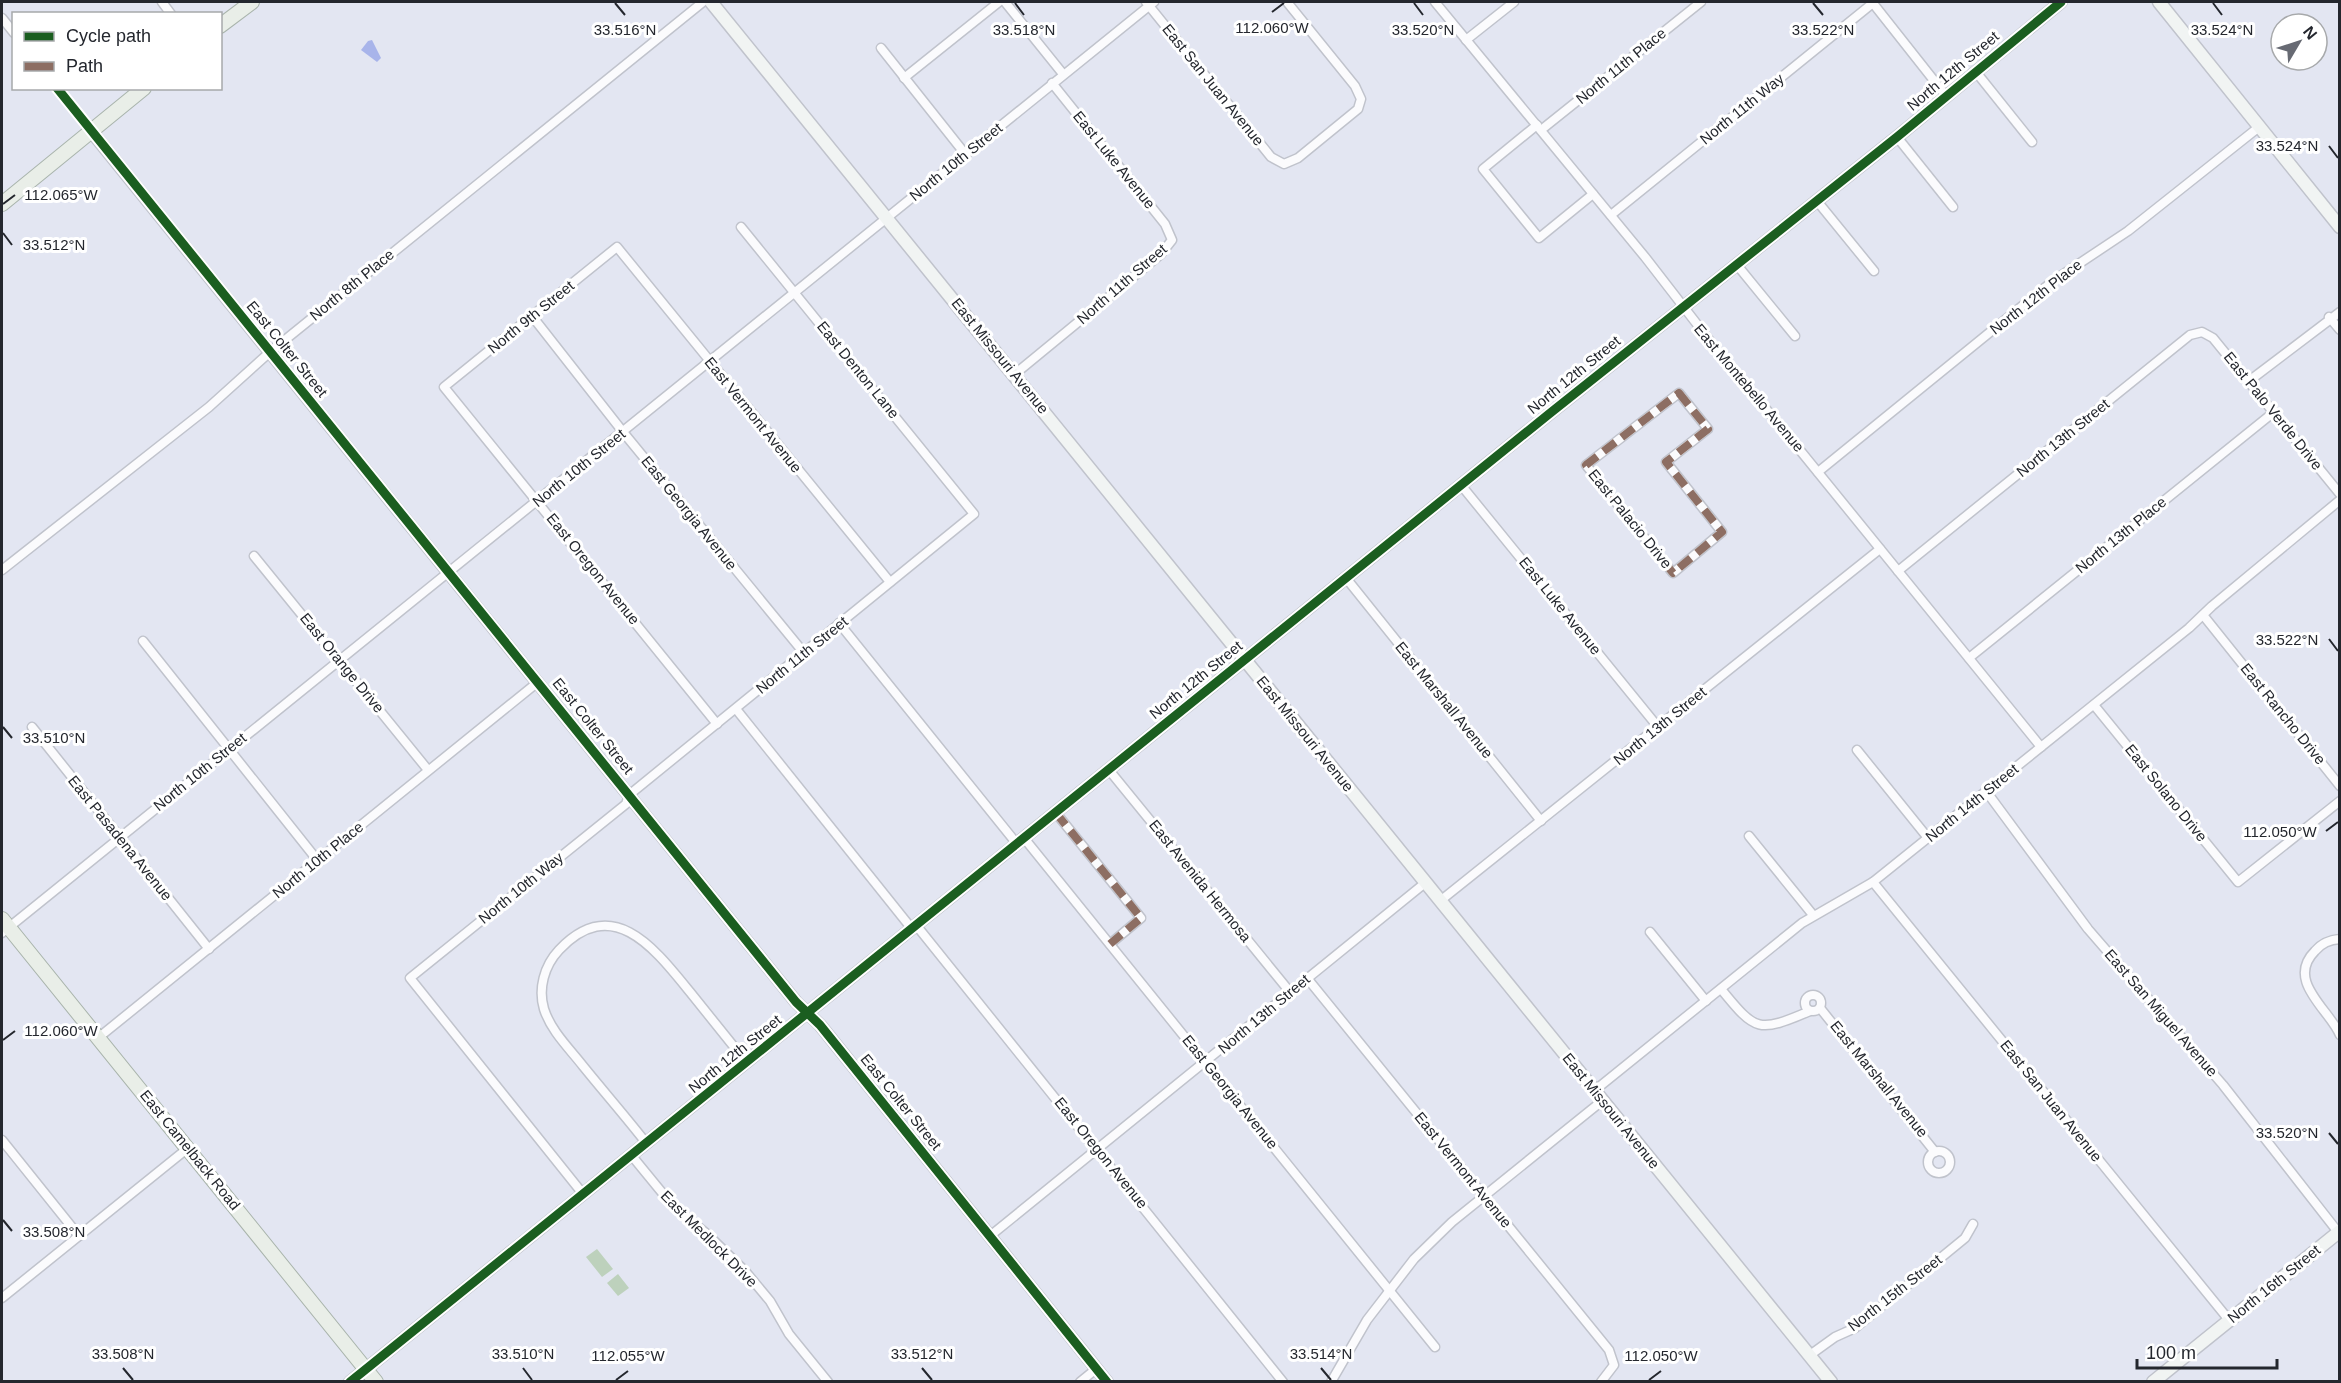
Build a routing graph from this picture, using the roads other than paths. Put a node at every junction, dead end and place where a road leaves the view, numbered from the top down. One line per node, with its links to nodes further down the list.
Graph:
1 (252, 2): 15 (main road)
2 (703, 2): 52 (street, North 8th Place)
3 (711, 2): 37 (main road, East Missouri Avenue)
4 (999, 2): 21 (street)
5 (1005, 2): 20 (street)
6 (1287, 2): 13 (street, East San Juan Avenue)
7 (1435, 2): 17 (street, East Montebello Avenue)
8 (1514, 2): 17 (street)
9 (1701, 2): 27 (street, North 11th Place)
10 (1872, 2): 25 (street); 36 (street, North 11th Way)
11 (2061, 2): 19 (street, North 12th Street)
12 (2159, 2): 26 (main road)
13 (1150, 3): 20 (street, North 10th Street)
14 (2, 18): 16 (street)
15 (222, 25)
16 (12, 32)
17 (1466, 40): 27 (street, East Montebello Avenue)
18 (881, 48): 21 (street)
19 (1976, 72): 25 (street, North 12th Street); 30 (street)
20 (1063, 74): 22 (street, North 10th Street)
21 (904, 78): 31 (street)
22 (1052, 83): 31 (street, North 10th Street); 40 (street, East Luke Avenue)
23 (59, 90): 28 (street, East Colter Street)
24 (142, 90): 28 (main road)
25 (1947, 97): 29 (street, North 12th Street)
26 (2259, 127): 39 (main road); 59 (street, North 12th Place)
27 (1539, 128): 32 (street, East Montebello Avenue); 32 (street, North 11th Place)
28 (91, 131): 34 (main road); 52 (street, East Colter Street)
29 (1897, 137): 33 (street, North 12th Street); 35 (street)
30 (2032, 142)
31 (966, 155): 37 (street, North 10th Street)
32 (1593, 194): 36 (street, East Montebello Avenue)
33 (1817, 201): 42 (street, North 12th Street); 43 (street)
34 (2, 204)
35 (1953, 207)
36 (1611, 215): 46 (street, East Montebello Avenue)
37 (887, 218): 44 (street, North 10th Street); 54 (main road, East Missouri Avenue)
38 (741, 226): 44 (street, East Denton Lane)
39 (2340, 227)
40 (1172, 240): 54 (street, North 11th Street)
41 (617, 247): 48 (street, North 9th Street); 53 (street, East Vermont Avenue)
42 (1737, 265): 46 (street, North 12th Street); 51 (street)
43 (1874, 271)
44 (796, 292): 53 (street, North 10th Street); 64 (street, East Denton Lane)
45 (2340, 303): 47 (street)
46 (1683, 307): 59 (street, East Montebello Avenue); 60 (street, North 12th Street)
47 (2334, 314): 49 (street); 55 (street)
48 (532, 316): 56 (street, North 9th Street); 58 (street, East Georgia Avenue)
49 (2340, 330)
50 (2202, 332): 55 (street, East Palo Verde Drive); 68 (street, North 13th Street)
51 (1795, 336)
52 (270, 352): 67 (street, North 8th Place); 69 (street, East Colter Street)
53 (709, 362): 58 (street, North 10th Street); 72 (street, East Vermont Avenue)
54 (1015, 374): 79 (main road, East Missouri Avenue)
55 (2249, 381): 57 (street, East Palo Verde Drive)
56 (444, 387): 63 (street, East Oregon Avenue)
57 (2274, 412): 61 (street, East Palo Verde Drive); 77 (street, North 13th Place)
58 (623, 432): 63 (street, North 10th Street); 76 (street, East Georgia Avenue)
59 (1818, 472): 65 (street, East Montebello Avenue)
60 (1461, 485): 71 (street, North 12th Street); 85 (street, East Luke Avenue)
61 (2340, 494)
62 (2340, 500): 73 (street, North 14th Street)
63 (538, 501): 69 (street, North 10th Street); 83 (street, East Oregon Avenue)
64 (974, 514): 72 (street, North 11th Street)
65 (1880, 549): 68 (street, East Montebello Avenue); 85 (street, North 13th Street)
66 (254, 556): 78 (street, East Orange Drive)
67 (2, 570)
68 (1898, 571): 77 (street, East Montebello Avenue)
69 (450, 573): 78 (street, North 10th Street); 80 (street, East Colter Street)
70 (1673, 573): 70 (street, East Palacio Drive)
71 (1346, 578): 79 (street, North 12th Street); 96 (street, East Marshall Avenue)
72 (891, 582): 74 (street, North 11th Street)
73 (2203, 615): 81 (street, North 14th Street); 91 (street, East Rancho Drive)
74 (839, 623): 76 (street, North 11th Street); 100 (street, East Georgia Avenue)
75 (143, 641): 87 (street)
76 (804, 653): 82 (street, North 11th Street)
77 (1968, 658): 86 (street, East Montebello Avenue)
78 (340, 660): 87 (street, North 10th Street); 89 (street, East Orange Drive)
79 (1245, 661): 90 (street, North 12th Street); 103 (main road, East Missouri Avenue)
80 (538, 682): 89 (street, North 10th Place); 93 (street, East Colter Street)
81 (2094, 705): 86 (street, North 14th Street); 94 (street, East Solano Drive)
82 (736, 709): 83 (street, North 11th Street); 107 (street, East Oregon Avenue)
83 (717, 723): 93 (street, North 11th Street)
84 (32, 727): 97 (street, East Pasadena Avenue)
85 (1658, 727): 96 (street, North 13th Street)
86 (2041, 747): 92 (street, North 14th Street)
87 (229, 749): 97 (street, North 10th Street); 101 (street)
88 (1857, 750): 99 (street)
89 (429, 770): 101 (street, North 10th Place)
90 (1109, 770): 95 (street, North 12th Street); 114 (street, East Avenida Hermosa)
91 (2340, 786)
92 (1986, 791): 99 (street, North 14th Street); 133 (street, East San Miguel Avenue)
93 (629, 795): 118 (street, East Colter Street); 130 (street, North 10th Way)
94 (2340, 801)
95 (1056, 813): 100 (street, North 12th Street); 110 (street)
96 (1541, 821): 104 (street, North 13th Street)
97 (120, 836): 106 (street, North 10th Street); 111 (street, East Pasadena Avenue)
98 (1749, 836): 105 (street)
99 (1928, 838): 102 (street, North 14th Street)
100 (1020, 841): 107 (street, North 12th Street); 110 (street, East Georgia Avenue)
101 (318, 861): 111 (street, North 10th Place)
102 (1873, 882): 105 (street, North 14th Street); 138 (street, East San Juan Avenue)
103 (1425, 883): 104 (main road, East Missouri Avenue); 112 (street, North 13th Street)
104 (1440, 902): 123 (main road, East Missouri Avenue)
105 (1813, 915): 113 (street, North 14th Street)
106 (4, 926): 120 (main road, East Camelback Road)
107 (914, 927): 118 (street, North 12th Street); 127 (street, East Oregon Avenue)
108 (1650, 932): 115 (street)
109 (2340, 939): 119 (street)
110 (1110, 944): 121 (street, East Georgia Avenue)
111 (209, 949): 120 (street, North 10th Place)
112 (1307, 978): 114 (street, North 13th Street); 131 (street, East Vermont Avenue)
113 (1721, 989): 115 (street, North 14th Street); 117 (street, East Marshall Avenue)
114 (1290, 992): 121 (street, North 13th Street)
115 (1706, 1000): 123 (street, North 14th Street)
116 (1820, 1008): 117 (street, East Marshall Avenue); 117 (street, East Marshall Avenue); 128 (street, East Marshall Avenue)
117 (1810, 1011)
118 (808, 1014): 122 (street, North 12th Street); 135 (street, East Colter Street)
119 (2340, 1035)
120 (98, 1038): 126 (main road, East Camelback Road)
121 (1205, 1061): 127 (street, North 13th Street); 136 (street, East Georgia Avenue)
122 (747, 1063): 125 (street, North 12th Street); 125 (street)
123 (1598, 1096): 131 (street, North 14th Street); 140 (main road, East Missouri Avenue)
124 (2, 1140): 134 (street)
125 (647, 1143): 129 (street, North 12th Street)
126 (188, 1148): 134 (street); 141 (main road, East Camelback Road)
127 (1098, 1149): 135 (street, North 13th Street); 148 (street, East Oregon Avenue)
128 (1935, 1152)
129 (632, 1156): 130 (street, North 12th Street); 145 (street, East Medlock Drive)
130 (584, 1194): 141 (street, North 12th Street)
131 (1484, 1196): 136 (street, North 14th Street); 150 (street, East Vermont Avenue)
132 (1973, 1224): 140 (street, North 15th Street)
133 (2339, 1232): 138 (main road, North 16th Street)
134 (79, 1236): 137 (street)
135 (990, 1236): 142 (street, East Colter Street)
136 (1390, 1291): 139 (street, East Georgia Avenue); 149 (street, North 14th Street)
137 (2, 1298)
138 (2229, 1320): 152 (main road, North 16th Street)
139 (1435, 1347)
140 (1810, 1355): 151 (main road, East Missouri Avenue)
141 (366, 1368): 143 (street, North 12th Street); 144 (main road, East Camelback Road)
142 (1096, 1369): 146 (street); 147 (street, East Colter Street)
143 (350, 1382)
144 (376, 1382)
145 (828, 1382)
146 (1080, 1382)
147 (1107, 1382)
148 (1283, 1382)
149 (1331, 1382)
150 (1601, 1382)
151 (1831, 1382)
152 (2152, 1382)

